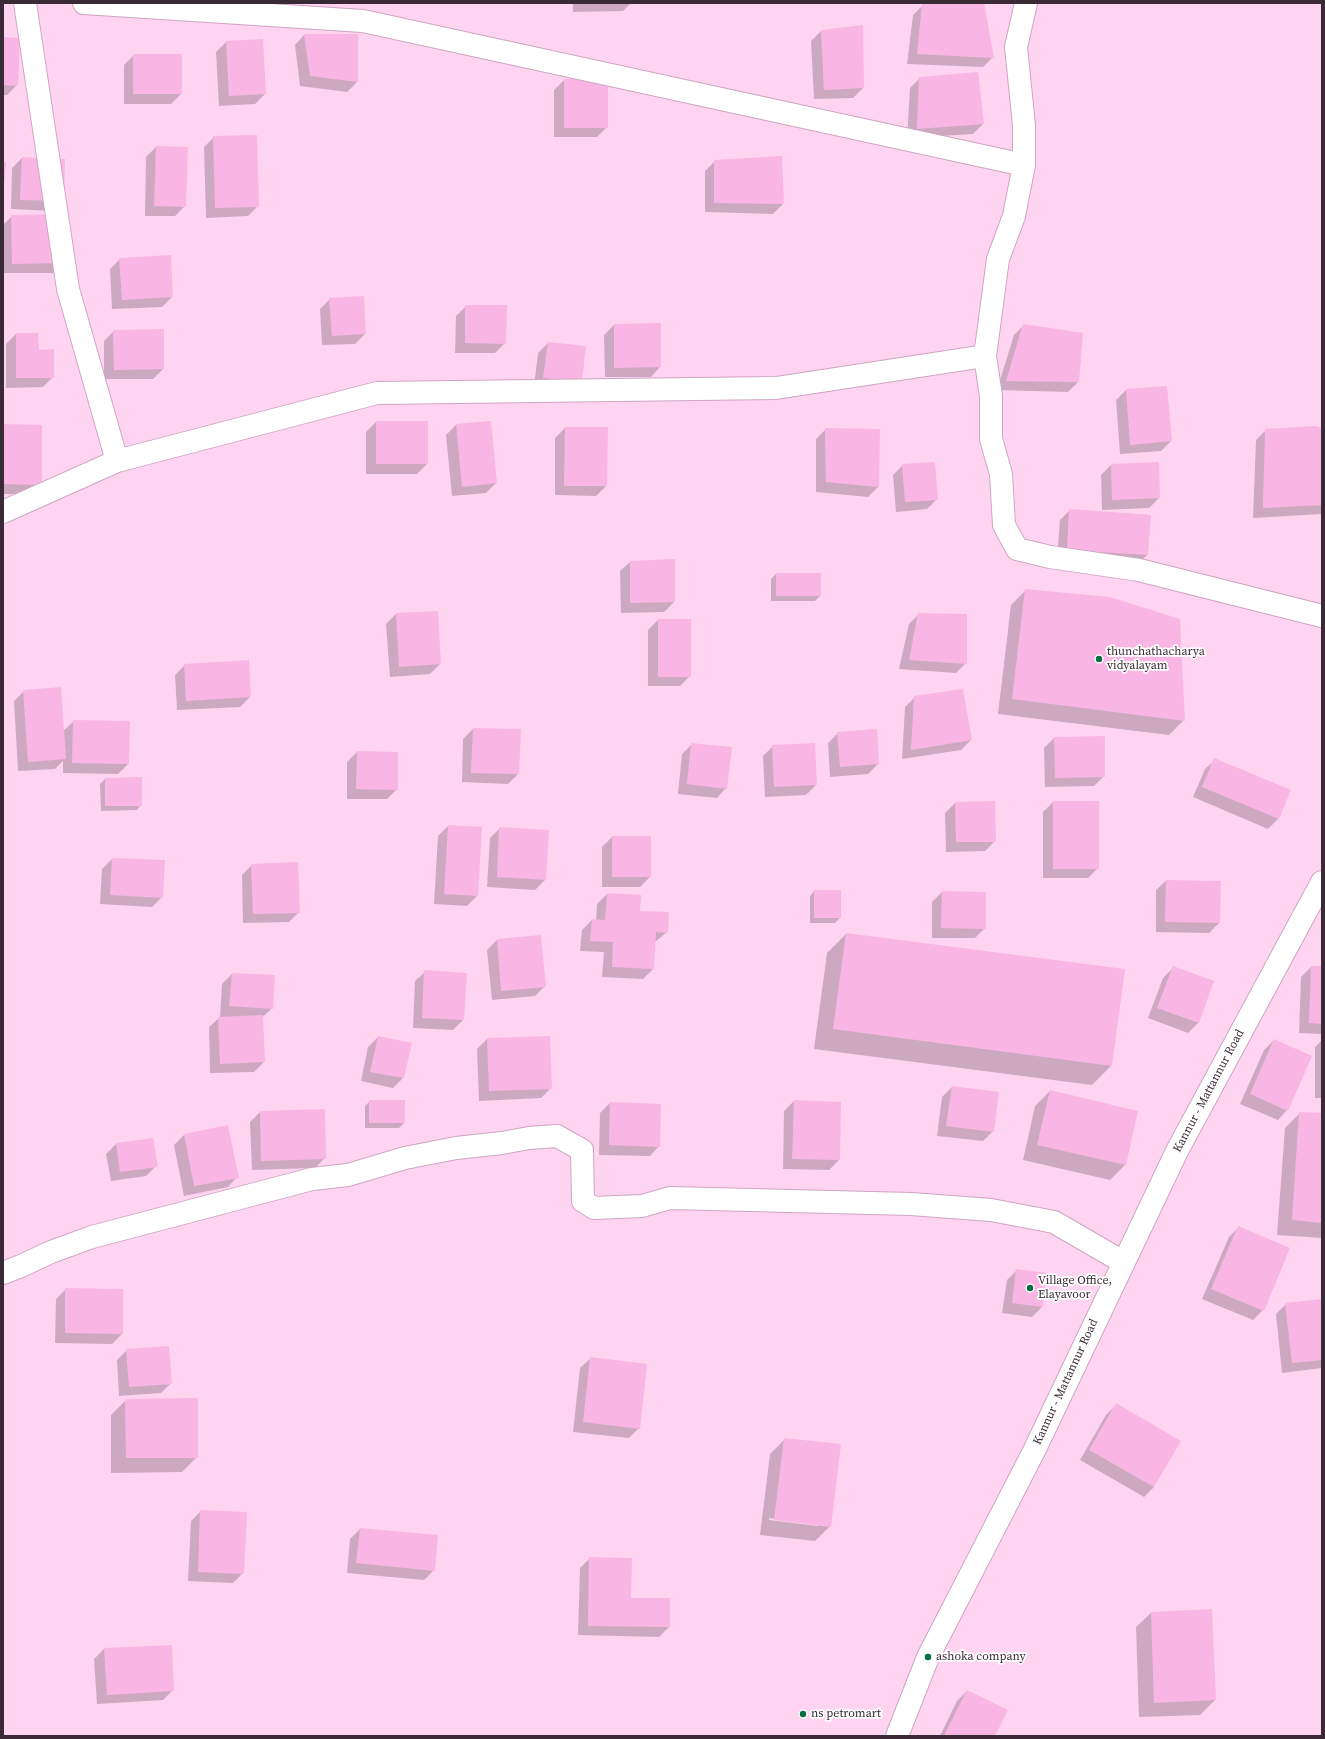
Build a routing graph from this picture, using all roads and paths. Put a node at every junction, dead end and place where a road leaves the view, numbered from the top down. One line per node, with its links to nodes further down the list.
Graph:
1 (25, 3): 6 (street)
2 (84, 3): 4 (street)
3 (1026, 3): 4 (street)
4 (1024, 165): 5 (street)
5 (985, 356): 6 (street); 8 (street)
6 (117, 461): 7 (street)
7 (3, 512)
8 (1322, 616)
9 (1322, 882): 10 (street, Kannur - Mattannur Road)
10 (1123, 1262): 11 (street); 12 (street, Kannur - Mattannur Road)
11 (3, 1273)
12 (897, 1736)

